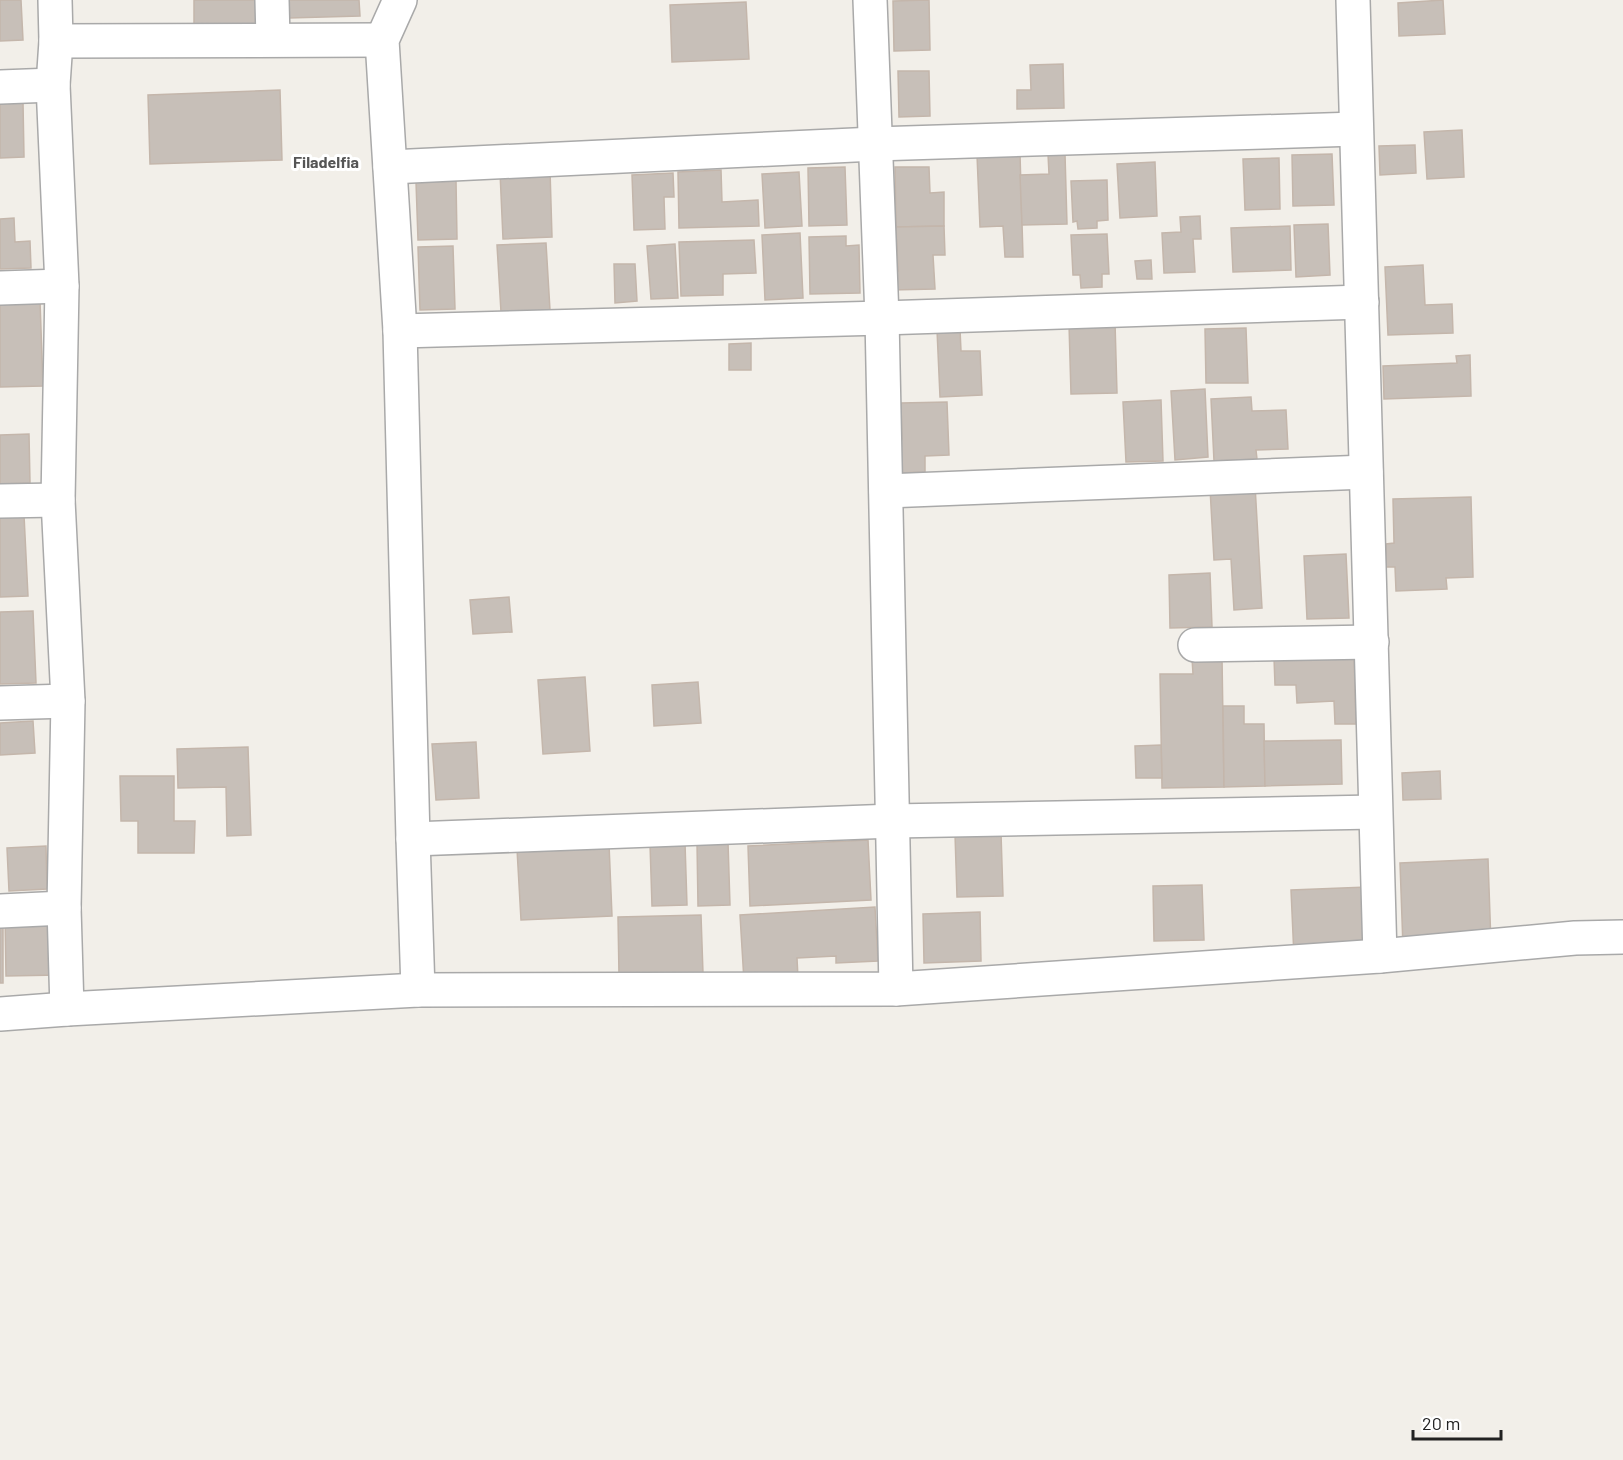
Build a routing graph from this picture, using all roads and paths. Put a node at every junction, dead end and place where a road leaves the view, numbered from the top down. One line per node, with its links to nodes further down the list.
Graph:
1 (55, 0): 8 (street)
2 (272, 0): 6 (street)
3 (400, 0): 7 (street)
4 (870, 0): 12 (street)
5 (1353, 0): 11 (street)
6 (273, 39): 7 (street); 8 (street)
7 (382, 40): 13 (street)
8 (56, 41): 9 (street)
9 (53, 85): 10 (street); 14 (street)
10 (0, 87)
11 (1356, 129): 12 (street); 16 (street)
12 (875, 144): 13 (street); 17 (street)
13 (390, 167): 18 (street)
14 (62, 286): 15 (street); 21 (street)
15 (0, 288)
16 (1362, 302): 17 (street); 19 (street)
17 (882, 318): 18 (street); 20 (street)
18 (400, 331): 29 (street)
19 (1366, 472): 20 (street); 23 (street)
20 (886, 491): 28 (street)
21 (58, 500): 22 (street); 25 (street)
22 (0, 501)
23 (1372, 642): 24 (street); 27 (street)
24 (1195, 645)
25 (68, 701): 26 (street); 30 (street)
26 (0, 704)
27 (1375, 812): 28 (street); 33 (street)
28 (892, 821): 29 (street); 34 (street)
29 (413, 839): 35 (street)
30 (64, 908): 31 (street); 36 (street)
31 (0, 911)
32 (1623, 936): 33 (street)
33 (1380, 956): 34 (street)
34 (896, 988): 35 (street)
35 (418, 990): 36 (street)
36 (68, 1009): 37 (street)
37 (0, 1014)

